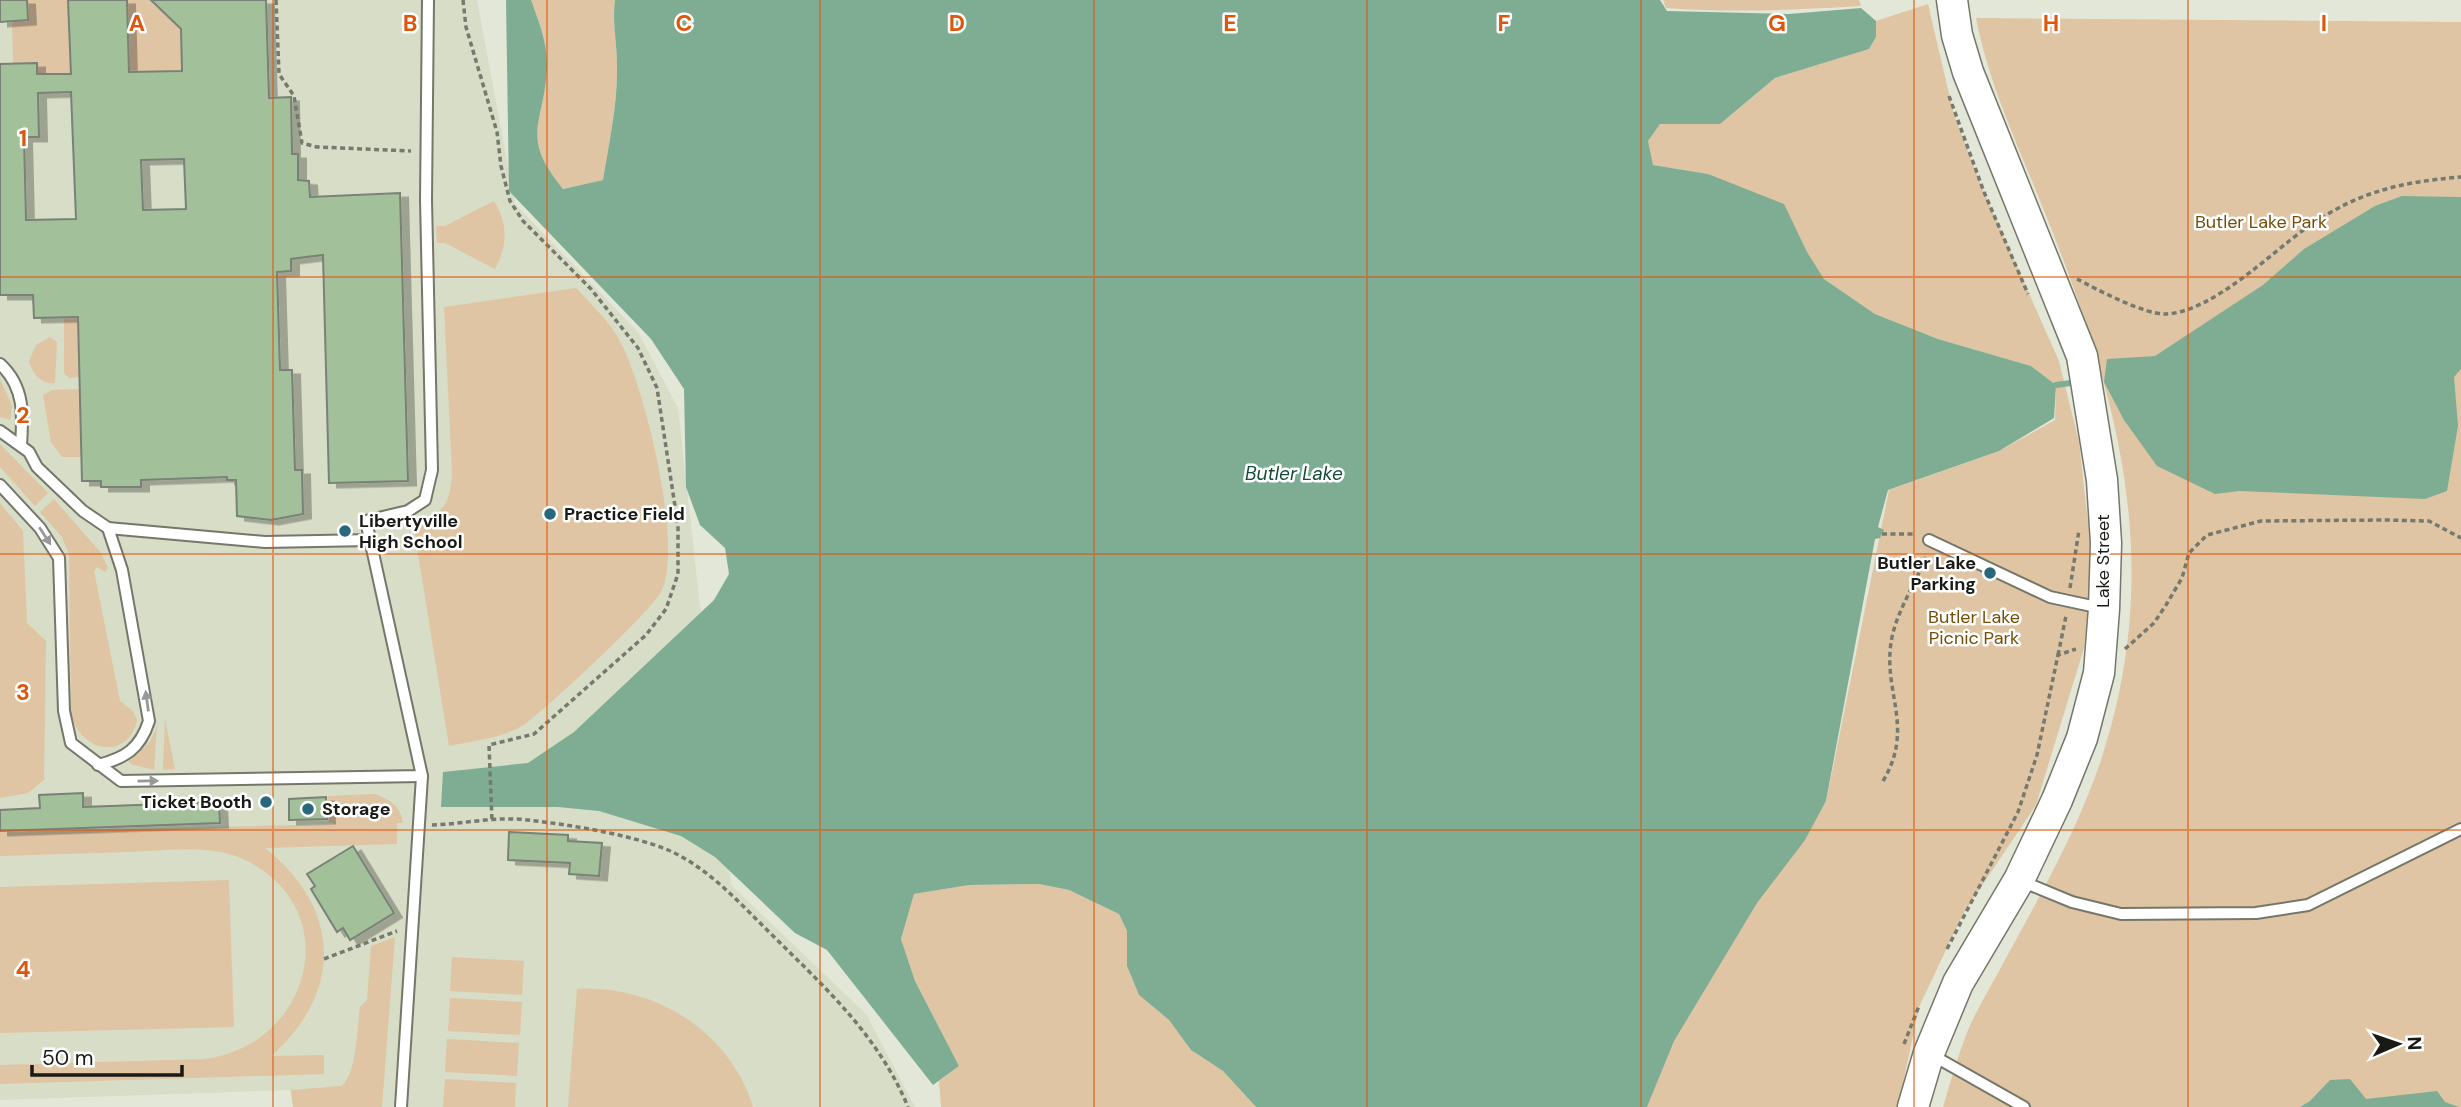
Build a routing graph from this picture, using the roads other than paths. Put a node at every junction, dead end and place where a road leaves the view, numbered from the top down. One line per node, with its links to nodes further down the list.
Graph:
1 (428, 0): 8 (lane)
2 (1952, 0): 10 (street, Lake Street)
3 (0, 364): 5 (lane)
4 (0, 431): 5 (lane)
5 (21, 446): 7 (lane)
6 (0, 485): 11 (lane, one-way to 11)
7 (108, 528): 8 (lane); 11 (lane, one-way to 7)
8 (371, 540): 12 (lane)
9 (1929, 540): 10 (lane)
10 (2104, 609): 14 (street, Lake Street)
11 (98, 765): 12 (lane, one-way to 12)
12 (422, 776): 16 (lane)
13 (2461, 829): 14 (lane)
14 (2019, 880): 15 (street, Lake Street)
15 (1916, 1051): 17 (street, Lake Street); 18 (lane)
16 (401, 1107)
17 (1913, 1107)
18 (2024, 1107)

